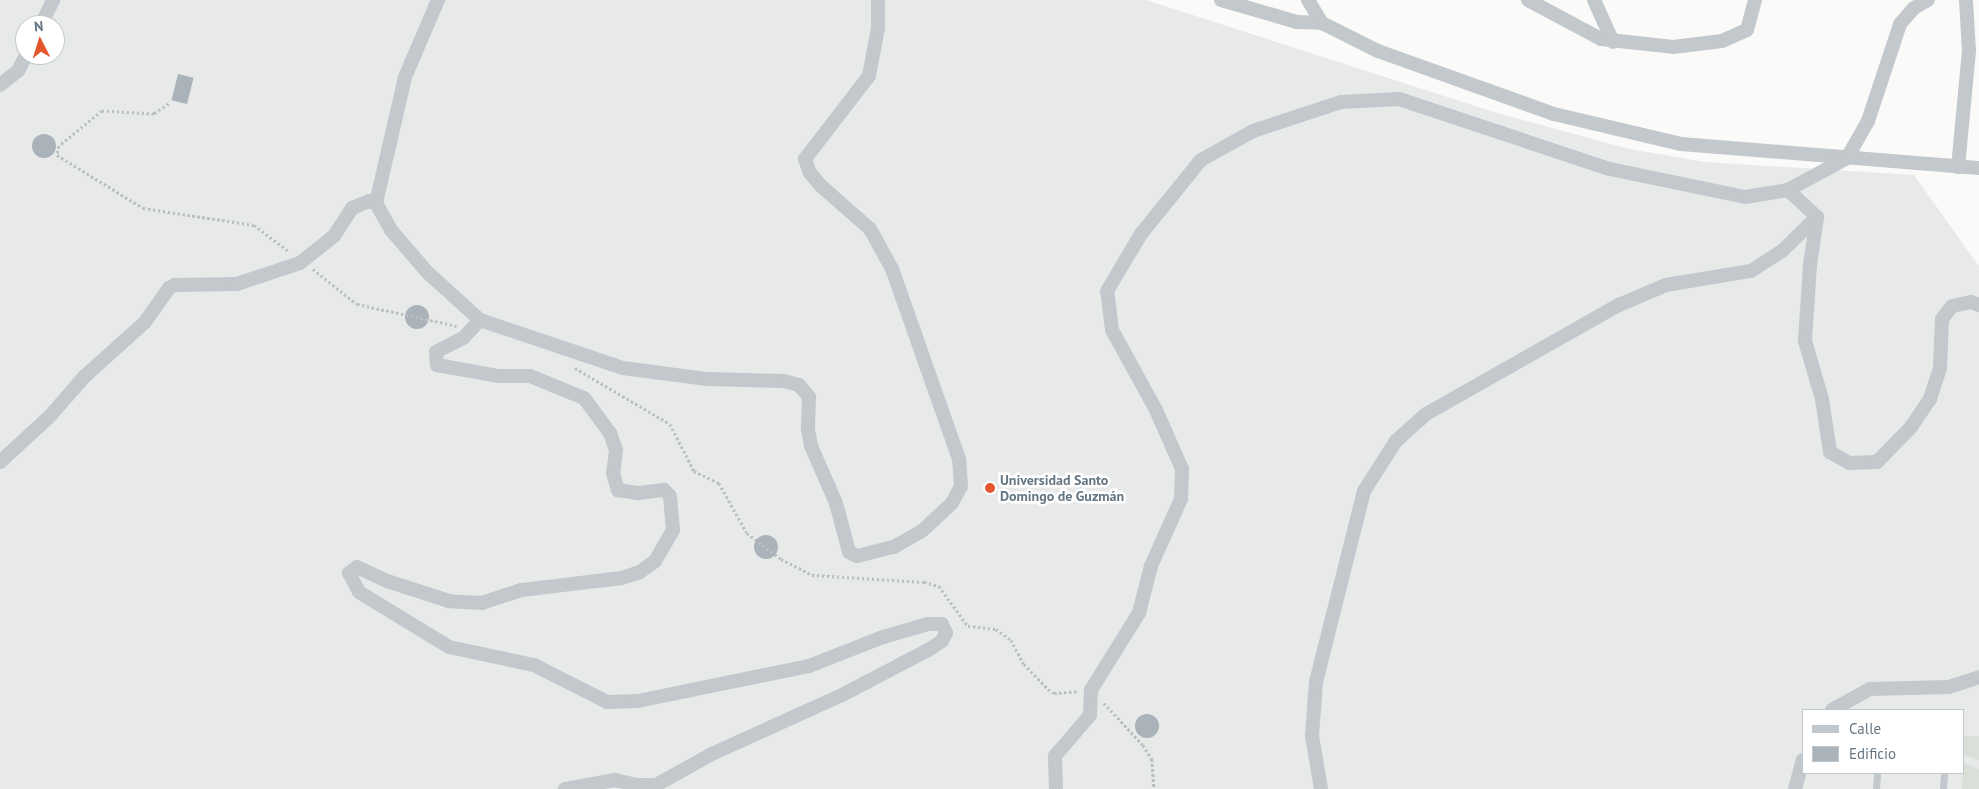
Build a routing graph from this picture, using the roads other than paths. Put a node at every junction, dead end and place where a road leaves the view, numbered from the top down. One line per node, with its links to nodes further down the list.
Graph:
1 (53, 0): 11 (street)
2 (438, 0): 20 (street)
3 (878, 0): 23 (street)
4 (1221, 0): 12 (street)
5 (1308, 0): 12 (street)
6 (1528, 0): 13 (street)
7 (1594, 0): 13 (street)
8 (1755, 0): 13 (street)
9 (1928, 0): 16 (street)
10 (1966, 0): 17 (street)
11 (46, 15)
12 (1322, 24): 16 (street)
13 (1613, 42)
14 (21, 65): 15 (street)
15 (0, 85)
16 (1847, 158): 17 (street); 19 (street)
17 (1958, 167): 18 (street)
18 (1979, 168)
19 (1788, 190): 21 (street); 31 (street)
20 (376, 203): 23 (street); 24 (street)
21 (1817, 217): 22 (street); 32 (street)
22 (1979, 304)
23 (480, 320): 30 (street)
24 (0, 462)
25 (1979, 678): 26 (street)
26 (1834, 709)
27 (1802, 764): 33 (street)
28 (1877, 774): 34 (lane)
29 (1944, 774): 35 (lane)
30 (565, 789)
31 (1056, 789)
32 (1321, 789)
33 (1795, 789)
34 (1876, 789)
35 (1943, 789)

